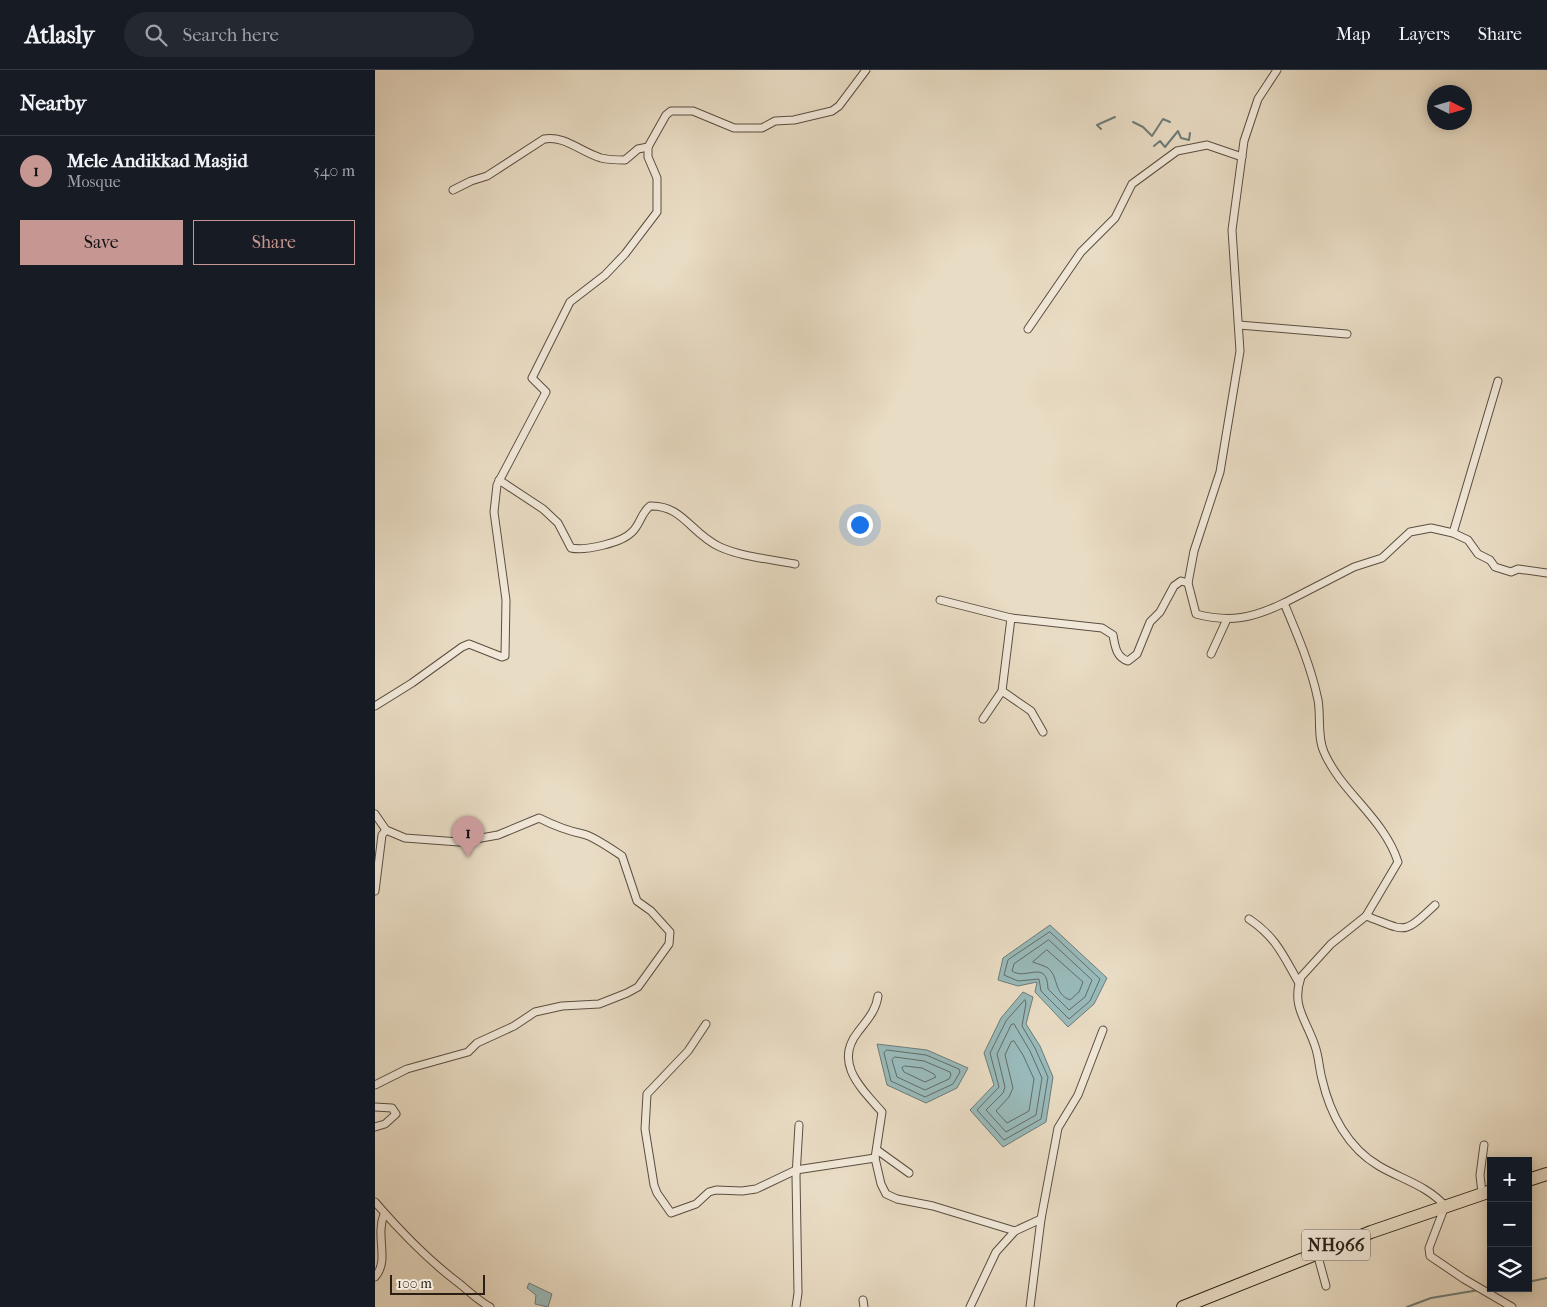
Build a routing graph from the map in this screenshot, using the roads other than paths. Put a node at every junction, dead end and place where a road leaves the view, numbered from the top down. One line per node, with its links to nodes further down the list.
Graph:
1 (866, 70): 3 (street)
2 (1277, 70): 4 (street)
3 (648, 147): 5 (street); 10 (street)
4 (1242, 157): 6 (street); 7 (street)
5 (453, 190)
6 (1239, 325): 8 (street); 14 (street)
7 (1028, 329)
8 (1347, 334)
9 (1498, 381): 11 (street)
10 (499, 480): 12 (street); 21 (street)
11 (1453, 533): 13 (street); 16 (street)
12 (795, 564)
13 (1547, 573)
14 (1188, 583): 17 (street); 18 (street)
15 (940, 600): 17 (street)
16 (1285, 602): 18 (street); 28 (street)
17 (1011, 618): 20 (street)
18 (1227, 619): 19 (street)
19 (1211, 654)
20 (1001, 691): 22 (street); 23 (street)
21 (375, 706)
22 (983, 719)
23 (1043, 732)
24 (375, 814): 25 (street)
25 (386, 830): 26 (street); 34 (street)
26 (375, 891)
27 (1435, 905): 28 (street)
28 (1366, 916): 30 (street)
29 (1249, 919): 30 (street)
30 (1299, 983): 46 (street)
31 (878, 996): 39 (street)
32 (706, 1024): 40 (street)
33 (1103, 1030): 48 (street)
34 (375, 1085)
35 (375, 1107): 37 (street)
36 (799, 1125): 40 (street)
37 (375, 1128)
38 (1485, 1145): 44 (street)
39 (876, 1154): 40 (street); 41 (street); 49 (street)
40 (796, 1170): 54 (street)
41 (909, 1173)
42 (1547, 1174): 43 (highway)
43 (1532, 1179)
44 (1486, 1192): 46 (highway, NH966)
45 (375, 1202): 47 (street)
46 (1445, 1206): 50 (highway, NH966); 58 (street)
47 (384, 1214): 51 (street); 53 (street)
48 (1041, 1219): 49 (street); 56 (street)
49 (1015, 1231): 55 (street)
50 (1317, 1253): 52 (street); 57 (highway, NH966)
51 (375, 1276)
52 (1326, 1286)
53 (490, 1307)
54 (796, 1307)
55 (970, 1307)
56 (1030, 1307)
57 (1183, 1307)
58 (1512, 1307)

